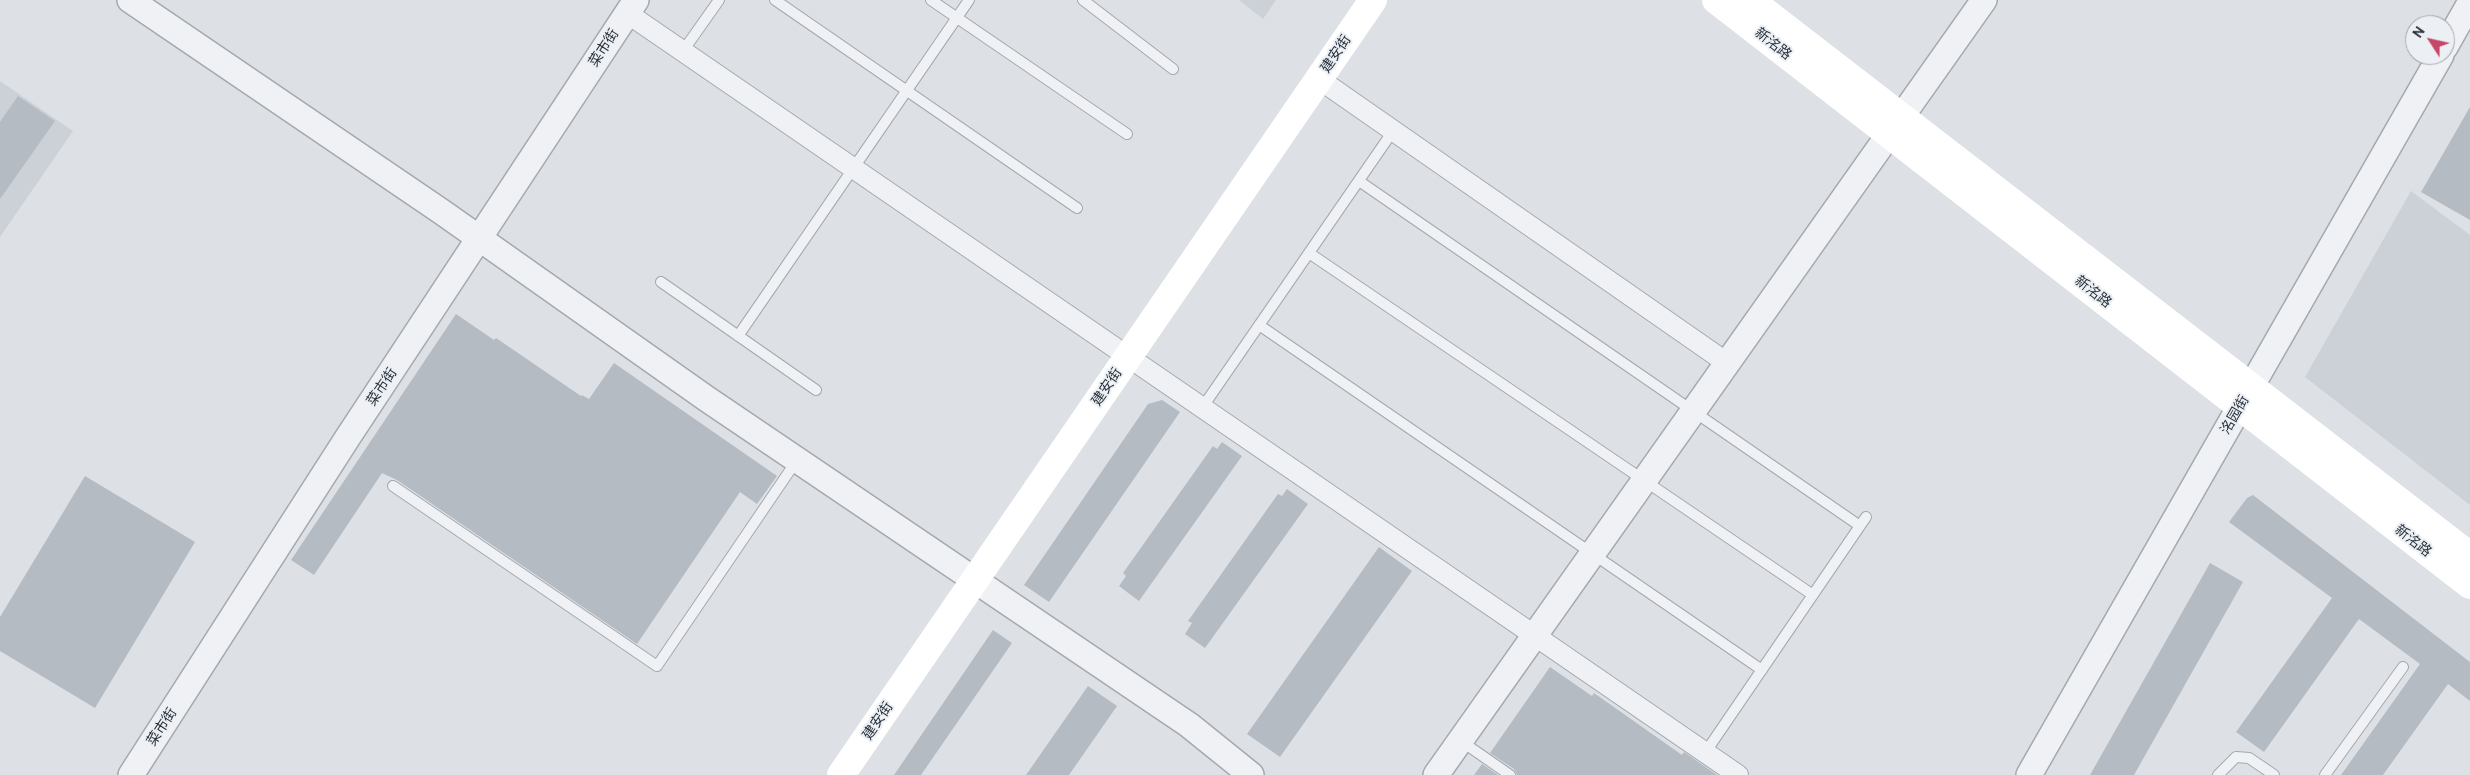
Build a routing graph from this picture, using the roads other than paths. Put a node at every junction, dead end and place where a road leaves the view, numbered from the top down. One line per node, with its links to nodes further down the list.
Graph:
1 (130, 0): 26 (street)
2 (719, 0): 15 (lane)
3 (775, 0): 19 (lane)
4 (931, 0): 13 (lane)
5 (970, 0): 13 (lane)
6 (1083, 0): 17 (lane)
7 (1373, 0): 18 (main road, 建安街)
8 (1716, 0): 20 (main road, 新洺路)
9 (1750, 0): 20 (main road, 新洺路)
10 (1984, 0): 20 (street)
11 (2470, 3): 14 (street)
12 (631, 6): 15 (street); 26 (street, 菜市街)
13 (957, 18): 19 (lane); 22 (lane)
14 (2455, 29)
15 (683, 51): 23 (street)
16 (2435, 65): 34 (street, 洺园街)
17 (1173, 69)
18 (1319, 79): 21 (street); 31 (main road, 建安街)
19 (907, 91): 23 (lane); 25 (lane)
20 (1895, 126): 32 (street); 34 (main road, 新洺路)
21 (1393, 131): 24 (lane); 32 (street)
22 (1127, 134)
23 (853, 169): 30 (lane); 31 (street)
24 (1359, 181): 27 (lane); 36 (lane)
25 (1077, 208)
26 (479, 239): 37 (street); 52 (street, 菜市街)
27 (1309, 253): 29 (lane); 38 (lane)
28 (661, 282): 30 (lane)
29 (1259, 325): 35 (lane); 42 (lane)
30 (738, 336): 33 (lane)
31 (1128, 358): 35 (street); 44 (main road, 建安街)
32 (1727, 363): 36 (street)
33 (816, 390)
34 (2245, 397): 43 (main road, 新洺路); 45 (main road, 新洺路); 58 (street, 洺园街)
35 (1202, 408): 47 (street)
36 (1693, 411): 38 (street); 41 (lane)
37 (797, 460): 39 (lane); 44 (street)
38 (1644, 481): 42 (street); 46 (lane)
39 (393, 486)
40 (1866, 517): 41 (lane)
41 (1860, 526): 46 (lane)
42 (1592, 554): 47 (street); 49 (lane)
43 (2470, 556)
44 (975, 580): 53 (main road, 建安街); 54 (street)
45 (2470, 585)
46 (1813, 595): 49 (lane)
47 (1534, 636): 50 (street); 51 (street)
48 (2403, 667): 61 (lane)
49 (1762, 670): 51 (lane)
50 (1460, 740): 55 (street); 56 (lane)
51 (1705, 753): 57 (street)
52 (131, 775)
53 (841, 775)
54 (1251, 775)
55 (1436, 775)
56 (1510, 775)
57 (1738, 775)
58 (2030, 775)
59 (2218, 775): 60 (lane)
60 (2274, 775)
61 (2325, 775)

